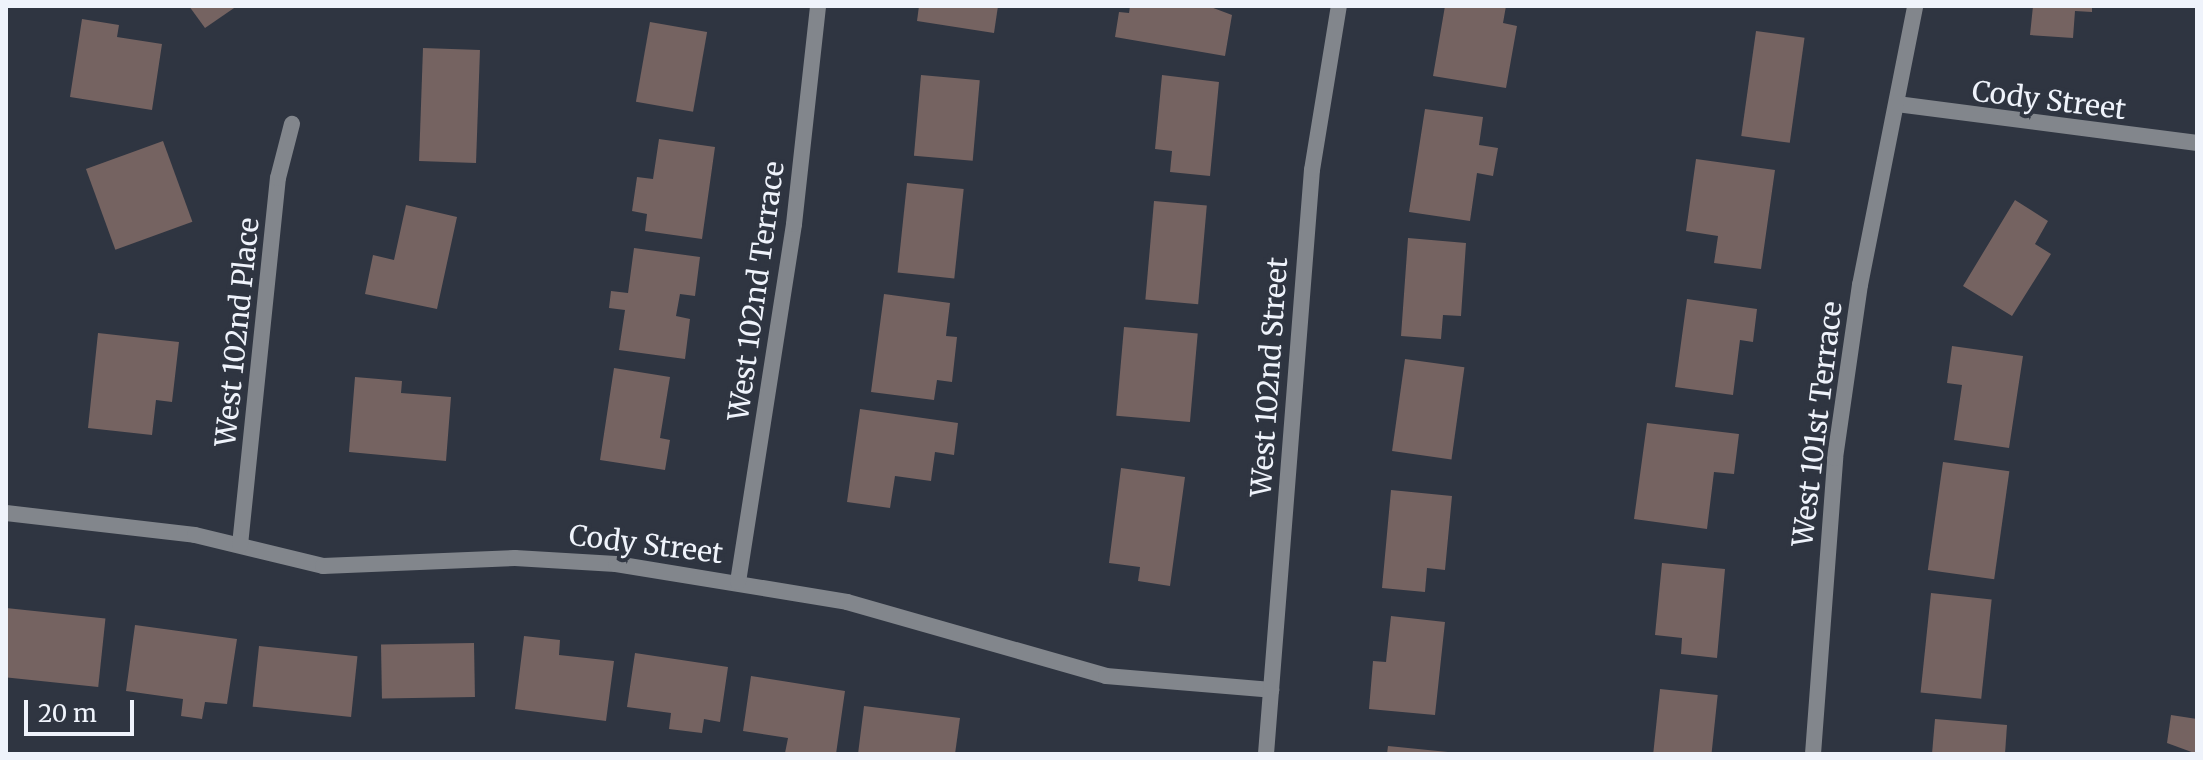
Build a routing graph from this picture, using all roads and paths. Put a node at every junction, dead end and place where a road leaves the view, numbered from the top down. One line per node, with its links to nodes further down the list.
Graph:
1 (818, 6): 9 (street, West 102nd Terrace)
2 (1339, 6): 10 (street, West 102nd Street)
3 (1915, 6): 4 (street, West 101st Terrace)
4 (1897, 104): 6 (street, Cody Street); 12 (street, West 101st Terrace)
5 (292, 124): 8 (street, West 102nd Place)
6 (2197, 143)
7 (6, 513): 8 (street, Cody Street)
8 (240, 545): 9 (street, Cody Street)
9 (738, 582): 10 (street, Cody Street)
10 (1271, 690): 11 (street, West 102nd Street)
11 (1266, 754)
12 (1813, 754)

